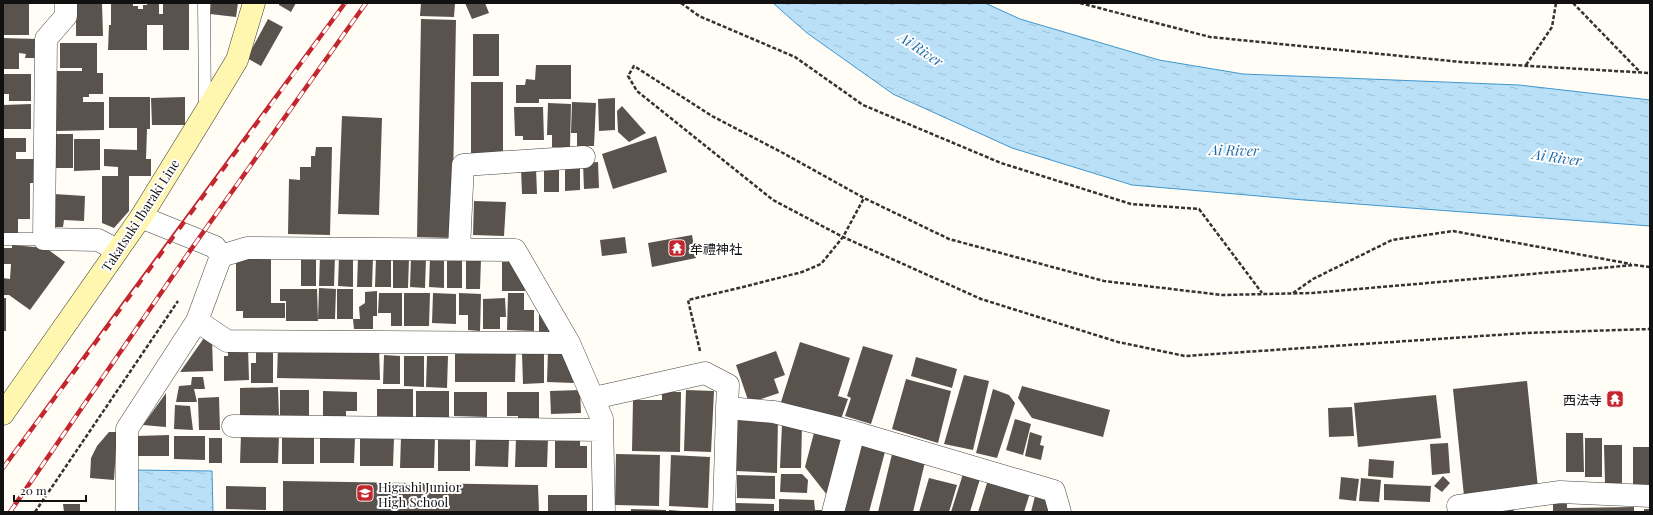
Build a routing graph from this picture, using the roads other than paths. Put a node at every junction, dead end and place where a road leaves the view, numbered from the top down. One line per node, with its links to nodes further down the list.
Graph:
1 (66, 3): 8 (street)
2 (204, 3): 4 (lane)
3 (254, 3): 4 (main road, Takatsuki Ibaraki Line)
4 (205, 113): 6 (main road, Takatsuki Ibaraki Line)
5 (584, 157): 9 (street)
6 (141, 217): 10 (main road, Takatsuki Ibaraki Line); 11 (street)
7 (3, 239): 8 (lane)
8 (44, 239): 10 (street)
9 (459, 249): 11 (street); 13 (street)
10 (117, 250): 16 (main road, Takatsuki Ibaraki Line)
11 (221, 256): 12 (street)
12 (197, 321): 13 (street); 21 (street)
13 (569, 343): 14 (street)
14 (594, 398): 15 (street); 18 (street)
15 (727, 408): 19 (street); 23 (street)
16 (3, 414)
17 (233, 426): 18 (street)
18 (602, 430): 22 (street)
19 (854, 432): 24 (street); 25 (street)
20 (1650, 496): 26 (street)
21 (127, 512)
22 (604, 512)
23 (724, 512)
24 (833, 512)
25 (1060, 512)
26 (1459, 512)

